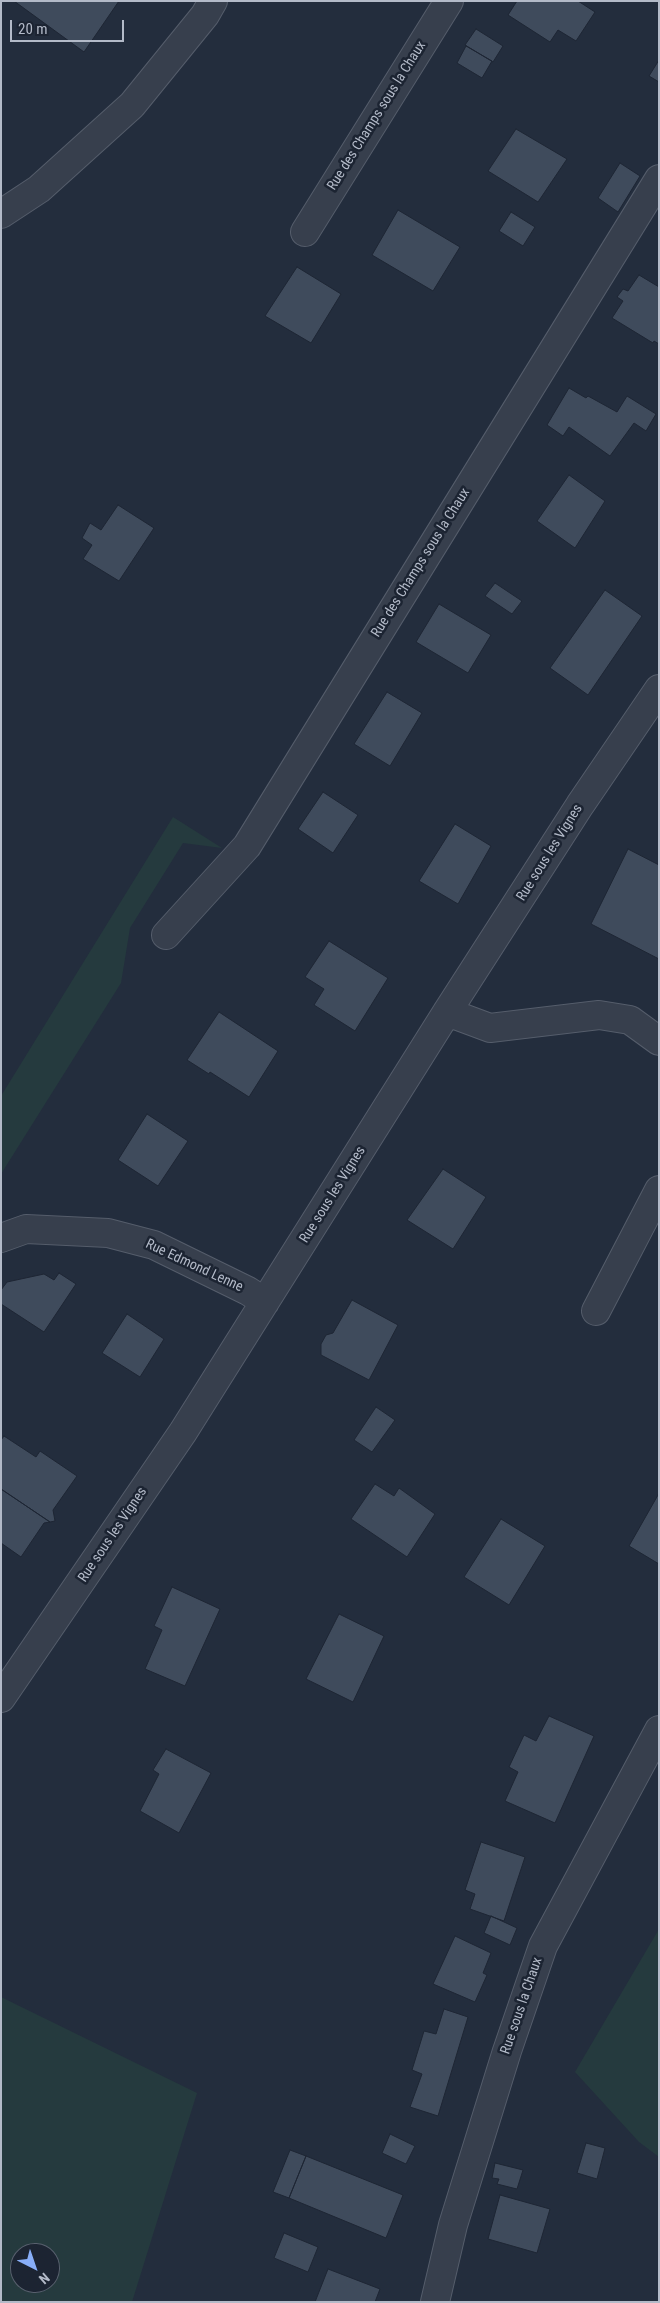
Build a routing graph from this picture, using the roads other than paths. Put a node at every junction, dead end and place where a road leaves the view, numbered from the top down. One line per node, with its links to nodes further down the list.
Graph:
1 (213, 1): 4 (street)
2 (449, 1): 5 (street, Rue des Champs sous la Chaux)
3 (659, 179): 7 (street, Rue des Champs sous la Chaux)
4 (1, 214)
5 (305, 232)
6 (659, 689): 8 (street, Rue sous les Vignes)
7 (166, 935)
8 (447, 1012): 9 (street); 12 (street, Rue sous les Vignes)
9 (659, 1041)
10 (659, 1190): 13 (street)
11 (1, 1238): 12 (street, Rue Edmond Lenne)
12 (265, 1302): 14 (street, Rue sous les Vignes)
13 (596, 1311)
14 (1, 1698)
15 (659, 1730): 16 (street, Rue sous la Chaux)
16 (435, 2302)

